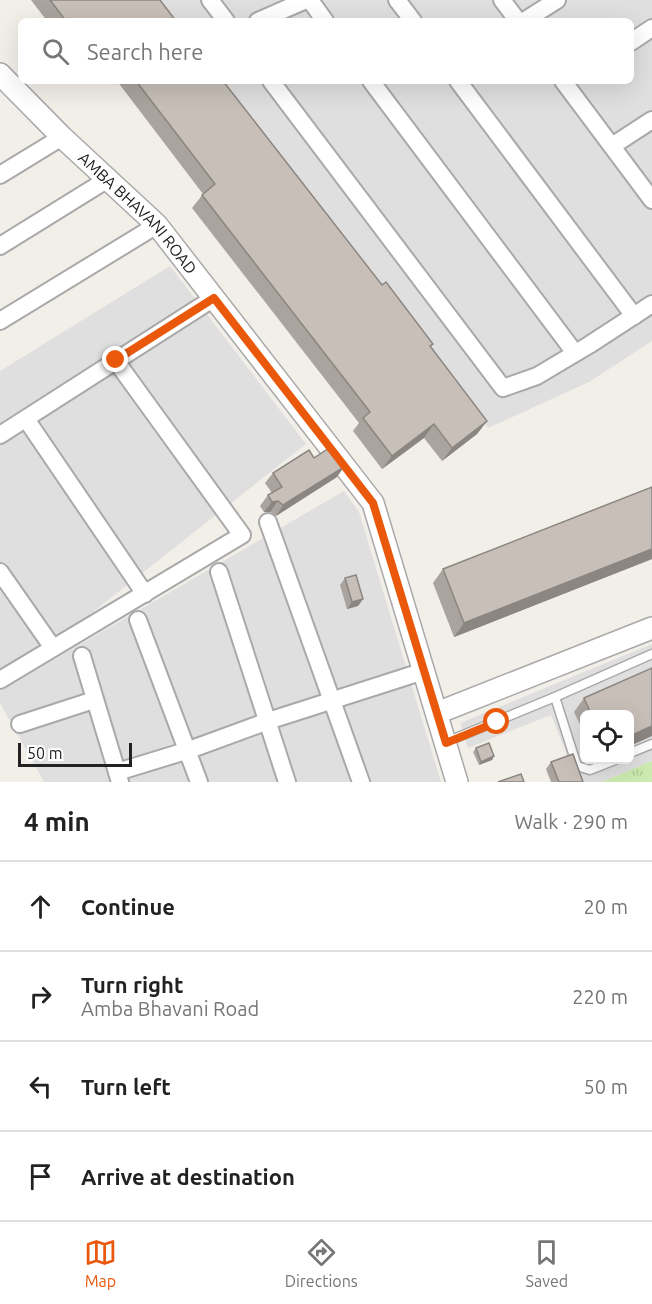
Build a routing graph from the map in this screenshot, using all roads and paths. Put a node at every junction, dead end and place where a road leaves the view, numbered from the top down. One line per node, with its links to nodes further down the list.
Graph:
1 (210, 0): 6 (street)
2 (308, 0): 7 (street); 8 (street)
3 (397, 0): 9 (street)
4 (502, 0): 10 (street)
5 (557, 0): 11 (street)
6 (224, 18)
7 (265, 18)
8 (323, 18)
9 (411, 18)
10 (516, 18)
11 (529, 18)
12 (652, 28): 13 (street)
13 (634, 40)
14 (0, 74): 20 (street, AMBA BHAVANI ROAD)
15 (274, 84): 31 (street)
16 (372, 84): 31 (street)
17 (460, 84): 29 (street)
18 (567, 84): 21 (street)
19 (652, 120): 21 (street)
20 (62, 137): 22 (street); 23 (street, AMBA BHAVANI ROAD)
21 (612, 146): 24 (street)
22 (0, 175)
23 (108, 179): 25 (street, AMBA BHAVANI ROAD); 26 (street)
24 (652, 200)
25 (157, 225): 27 (street, AMBA BHAVANI ROAD); 30 (street)
26 (0, 246)
27 (214, 298): 32 (street); 44 (street, AMBA BHAVANI ROAD)
28 (652, 304): 29 (street)
29 (634, 315): 31 (street)
30 (0, 321)
31 (575, 353)
32 (116, 360): 33 (street); 38 (street)
33 (26, 419): 34 (street); 38 (street)
34 (0, 435)
35 (268, 522): 48 (street)
36 (0, 572): 41 (street)
37 (219, 572): 50 (street)
38 (145, 594): 41 (street)
39 (138, 620): 54 (street)
40 (652, 628): 49 (street)
41 (53, 648): 45 (street)
42 (652, 654): 46 (lane)
43 (82, 656): 47 (street)
44 (424, 671): 48 (street); 49 (street, AMBA BHAVANI ROAD)
45 (0, 680)
46 (555, 697): 52 (lane); 56 (lane)
47 (94, 700): 51 (street); 57 (street)
48 (332, 702): 50 (street); 60 (street)
49 (437, 713): 52 (street, AMBA BHAVANI ROAD)
50 (268, 721): 54 (street); 59 (street)
51 (20, 724)
52 (446, 743): 61 (street, AMBA BHAVANI ROAD)
53 (652, 744): 55 (lane)
54 (189, 750): 57 (street); 58 (street)
55 (634, 751)
56 (604, 764)
57 (119, 777)
58 (199, 782)
59 (287, 782)
60 (361, 782)
61 (457, 782)

